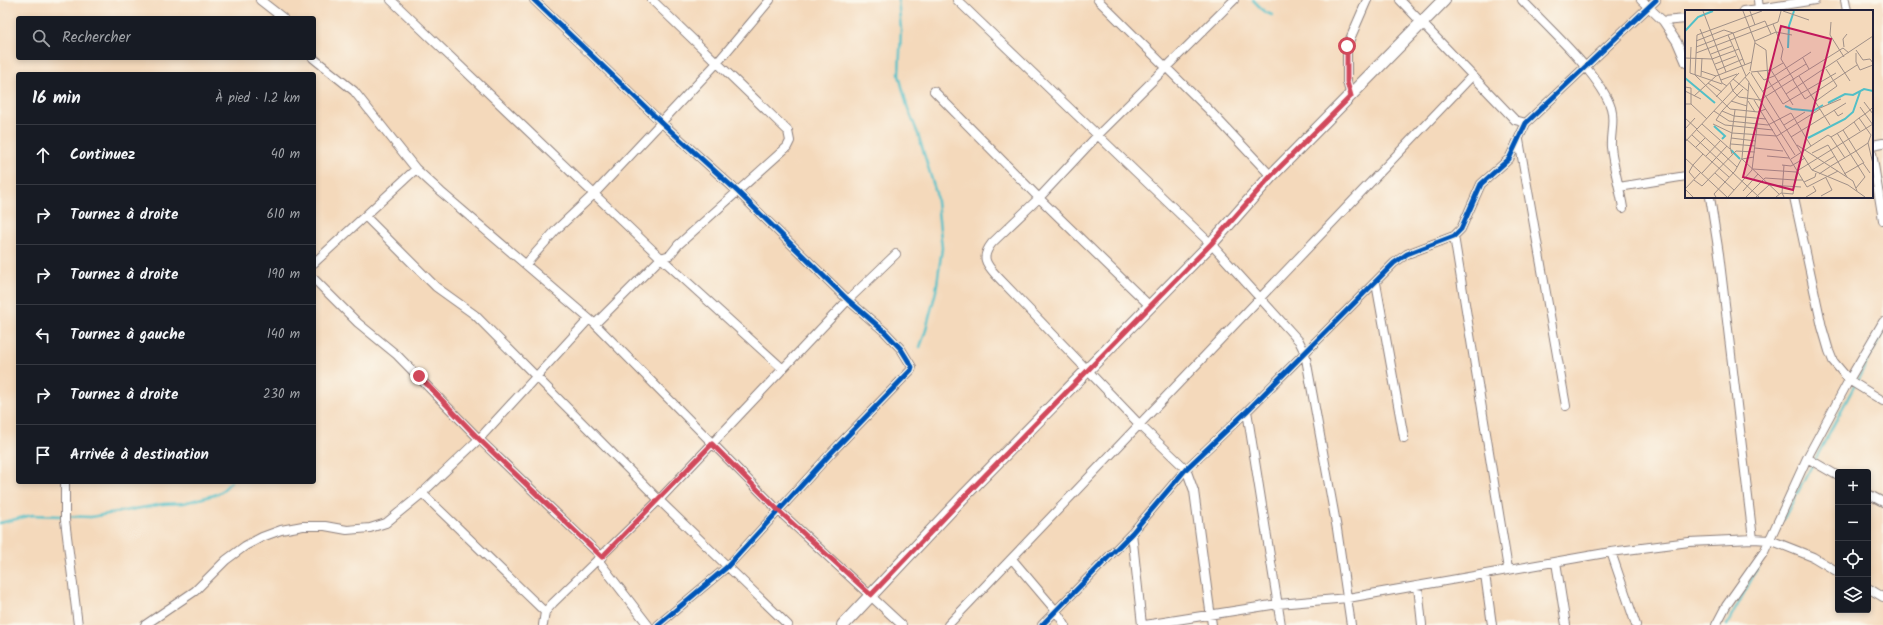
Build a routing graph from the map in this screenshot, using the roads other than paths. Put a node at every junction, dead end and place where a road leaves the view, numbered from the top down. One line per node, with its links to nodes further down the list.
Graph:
1 (260, 0): 21 (street)
2 (392, 0): 45 (street)
3 (534, 0): 33 (street)
4 (652, 0): 27 (street)
5 (770, 0): 27 (street)
6 (957, 0): 35 (street)
7 (1098, 0): 29 (street)
8 (1234, 0): 29 (street)
9 (1367, 0): 32 (street)
10 (1400, 0): 24 (street)
11 (1444, 0): 24 (main road)
12 (1522, 0): 28 (street)
13 (1641, 0): 18 (street)
14 (1656, 0): 18 (street)
15 (1815, 0): 17 (street)
16 (1845, 0): 20 (street)
17 (1759, 6): 19 (street)
18 (1649, 8): 23 (street); 28 (street)
19 (1746, 10)
20 (1846, 10)
21 (280, 16)
22 (1685, 20): 23 (street)
23 (1663, 21): 26 (street)
24 (1422, 23): 30 (street); 32 (main road)
25 (315, 60): 40 (street)
26 (1685, 61)
27 (717, 63): 33 (street); 44 (street)
28 (1585, 68): 34 (street); 43 (street)
29 (1166, 69): 35 (street); 41 (street)
30 (1472, 76): 34 (street); 60 (street)
31 (934, 91): 46 (street)
32 (1351, 96): 41 (main road)
33 (661, 122): 44 (street); 45 (street)
34 (1526, 123): 36 (street)
35 (1097, 136): 46 (street); 53 (street)
36 (1519, 140): 52 (street); 71 (street)
37 (1883, 143): 38 (street)
38 (1873, 145)
39 (1873, 159): 51 (street)
40 (416, 169): 50 (street); 57 (street)
41 (1271, 176): 53 (main road)
42 (1685, 176): 43 (street)
43 (1620, 187): 49 (street)
44 (738, 192): 55 (street); 61 (street)
45 (594, 194): 55 (street); 57 (street)
46 (1039, 198): 62 (street); 67 (street)
47 (1710, 198): 87 (street)
48 (1794, 198): 69 (street)
49 (1623, 208)
50 (366, 216): 56 (street); 68 (street)
51 (1883, 220)
52 (1454, 236): 59 (street); 94 (street)
53 (1211, 244): 60 (street); 62 (main road)
54 (896, 254): 61 (street)
55 (661, 258): 63 (street); 66 (street)
56 (316, 261)
57 (526, 264): 63 (street)
58 (316, 281): 75 (street)
59 (1376, 282): 65 (street); 74 (street)
60 (1261, 298): 65 (street); 73 (street)
61 (848, 300): 66 (street); 85 (street)
62 (1150, 306): 67 (main road)
63 (592, 321): 68 (street); 76 (street)
64 (1883, 322): 69 (street)
65 (1304, 353): 72 (street); 101 (street)
66 (783, 369): 76 (street)
67 (1086, 370): 73 (street); 99 (main road)
68 (538, 377): 75 (street); 83 (street)
69 (1848, 380): 70 (street); 77 (street)
70 (1883, 401)
71 (1566, 406)
72 (1247, 411): 78 (street); 102 (street)
73 (1140, 425): 78 (street); 91 (street)
74 (1404, 438)
75 (479, 439): 81 (street); 90 (street)
76 (712, 444): 83 (street); 85 (street)
77 (1806, 458): 79 (street); 88 (street)
78 (1186, 469): 86 (street); 105 (street)
79 (1835, 474)
80 (65, 484): 106 (street)
81 (422, 493): 104 (street); 107 (street)
82 (1871, 496): 84 (street)
83 (659, 500): 90 (street); 93 (street)
84 (1883, 502)
85 (779, 511): 93 (street); 99 (street)
86 (1132, 533): 103 (street); 117 (street)
87 (1753, 539): 88 (street); 89 (street)
88 (1770, 540): 95 (street); 125 (street)
89 (1611, 552): 92 (street); 124 (street)
90 (600, 558): 104 (street); 109 (street)
91 (1012, 559): 103 (street); 114 (street)
92 (1556, 562): 94 (street); 123 (street)
93 (727, 567): 110 (street); 111 (street)
94 (1508, 569): 96 (street)
95 (1835, 570)
96 (1485, 574): 97 (street); 122 (street)
97 (1418, 586): 101 (street); 121 (street)
98 (1871, 590): 100 (street)
99 (871, 595): 112 (main road); 113 (street)
100 (1883, 597)
101 (1348, 598): 102 (street); 120 (street)
102 (1278, 604): 105 (street); 119 (street)
103 (1056, 611): 115 (street); 116 (street)
104 (545, 612): 108 (street)
105 (1211, 615): 117 (street); 118 (street)
106 (78, 625)
107 (145, 625)
108 (543, 625)
109 (648, 625)
110 (658, 625)
111 (788, 625)
112 (843, 625)
113 (902, 625)
114 (948, 625)
115 (1042, 625)
116 (1065, 625)
117 (1144, 625)
118 (1212, 625)
119 (1281, 625)
120 (1351, 625)
121 (1422, 625)
122 (1492, 625)
123 (1566, 625)
124 (1636, 625)
125 (1716, 625)

